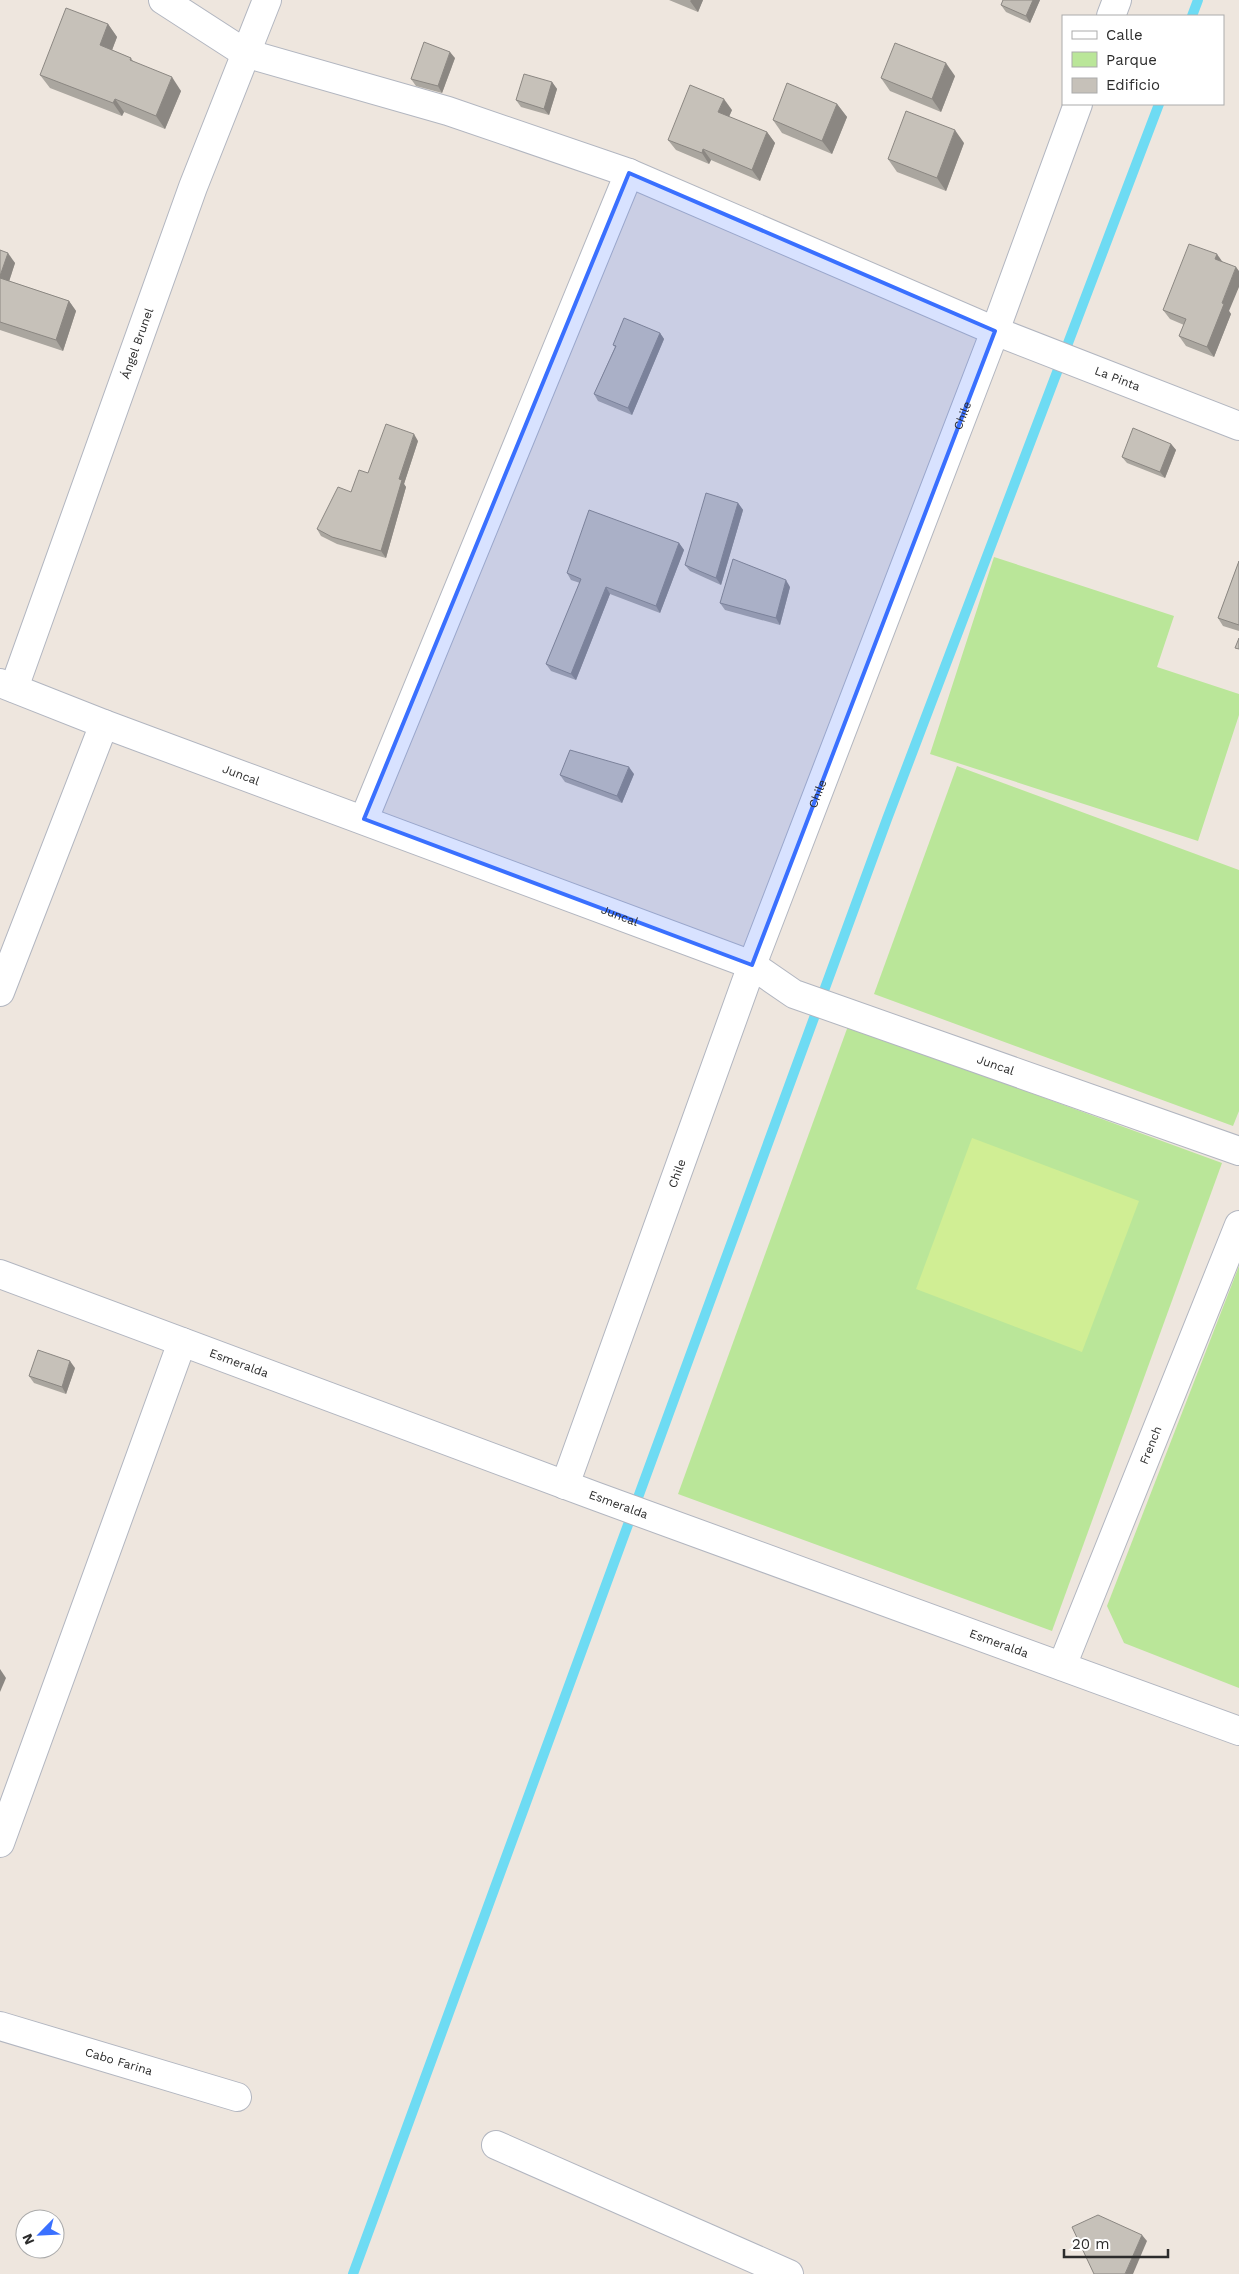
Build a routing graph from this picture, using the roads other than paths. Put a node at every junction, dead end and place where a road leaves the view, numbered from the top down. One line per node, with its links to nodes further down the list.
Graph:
1 (163, 0): 5 (street, La Pinta)
2 (267, 0): 5 (street, Ángel Brunel)
3 (1116, 0): 4 (street)
4 (1111, 15)
5 (245, 53): 7 (street, La Pinta); 10 (street, Ángel Brunel)
6 (1078, 105): 8 (street, Chile)
7 (629, 173): 8 (street, La Pinta); 12 (street)
8 (995, 331): 9 (street, La Pinta); 13 (street, Chile)
9 (1239, 426)
10 (7, 685): 11 (street, Juncal)
11 (104, 724): 12 (street, Juncal); 14 (street)
12 (364, 819): 13 (street, Juncal)
13 (752, 966): 15 (street, Juncal); 19 (street, Chile)
14 (0, 992)
15 (1239, 1150)
16 (1239, 1225): 20 (street, French)
17 (0, 1274): 18 (street, Esmeralda)
18 (182, 1342): 19 (street, Esmeralda); 22 (street)
19 (565, 1485): 20 (street, Esmeralda)
20 (1062, 1666): 21 (street, Esmeralda)
21 (1239, 1731)
22 (0, 1843)
23 (0, 2026): 24 (street, Cabo Farina)
24 (237, 2097)
25 (496, 2145): 26 (street)
26 (789, 2274)

